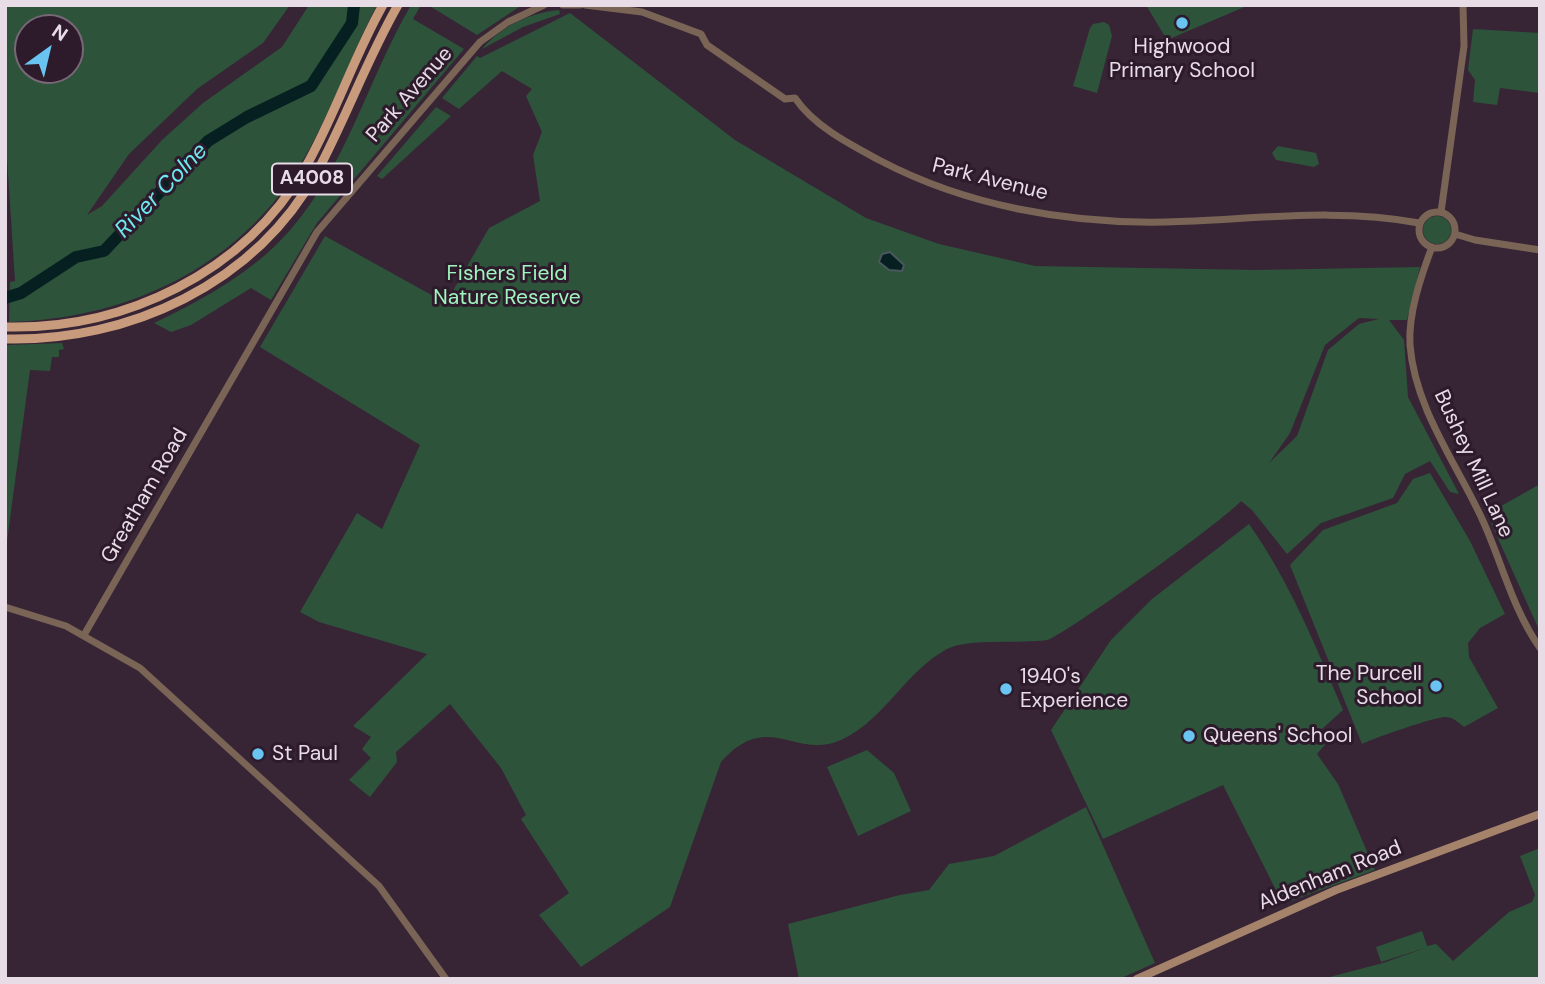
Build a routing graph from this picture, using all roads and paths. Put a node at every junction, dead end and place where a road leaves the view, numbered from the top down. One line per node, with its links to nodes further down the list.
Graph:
1 (383, 5): 13 (main road, A4008)
2 (398, 5): 14 (main road, A4008)
3 (544, 5): 15 (street, Park Avenue)
4 (564, 5): 5 (street)
5 (583, 5): 7 (street, Park Avenue)
6 (1462, 5): 8 (street)
7 (606, 6): 9 (street, Park Avenue)
8 (1441, 212): 9 (street); 10 (street)
9 (1419, 223): 11 (street)
10 (1455, 234): 11 (street); 12 (street)
11 (1432, 247): 18 (street, Bushey Mill Lane)
12 (1540, 250)
13 (5, 327)
14 (5, 339)
15 (235, 373): 17 (street, Greatham Road)
16 (5, 607): 17 (street)
17 (84, 635): 20 (street)
18 (1540, 648)
19 (1540, 814): 21 (main road, Aldenham Road)
20 (446, 979)
21 (1138, 979)

